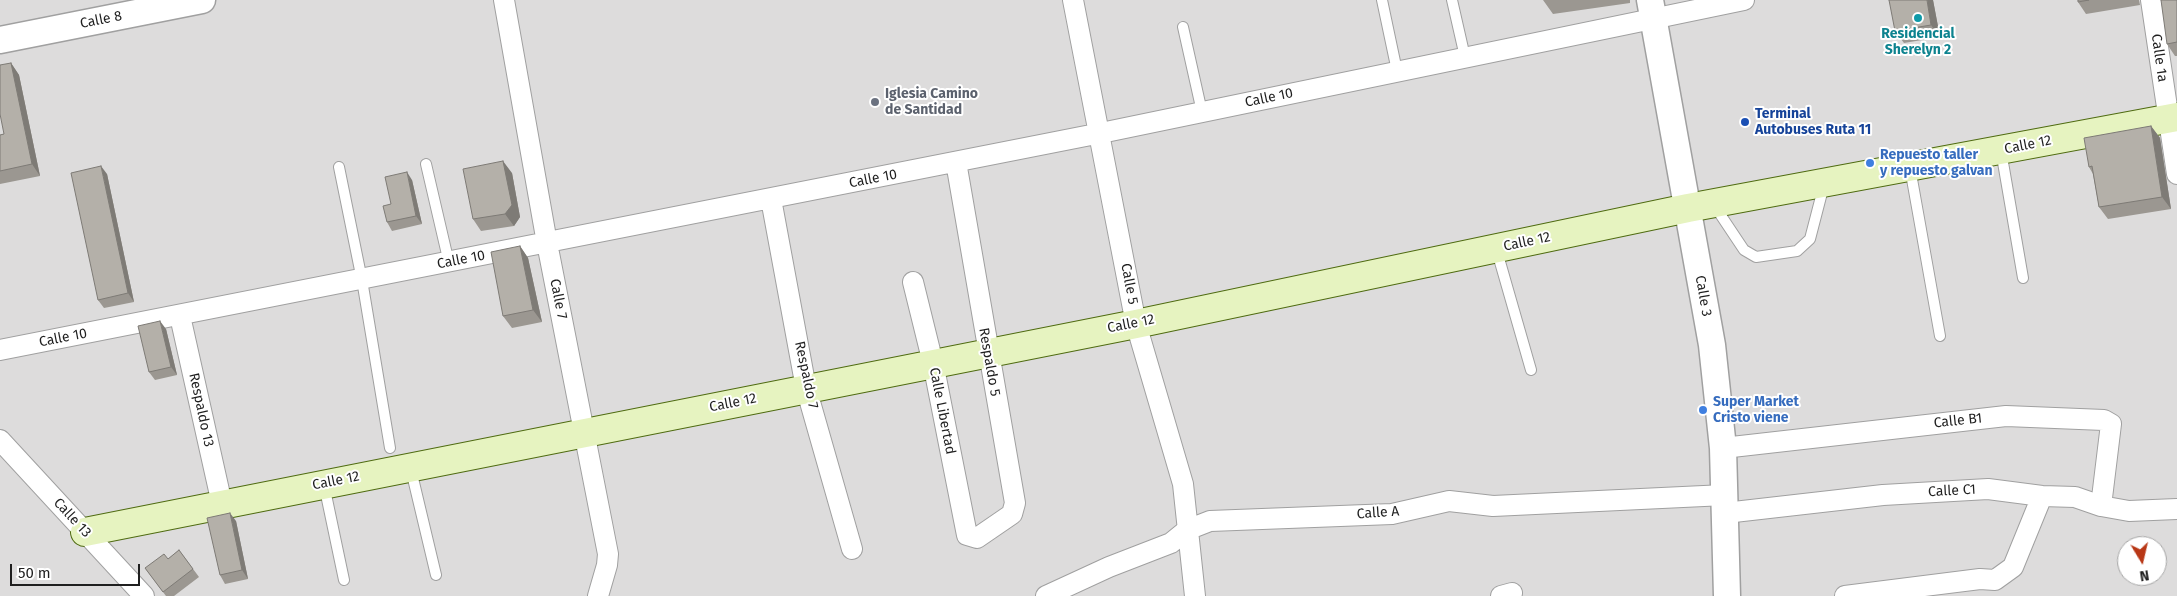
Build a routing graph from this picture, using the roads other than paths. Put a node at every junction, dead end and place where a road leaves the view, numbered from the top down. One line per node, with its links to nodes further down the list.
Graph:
1 (202, 0): 10 (street, Calle 8)
2 (504, 0): 25 (street, Calle 7)
3 (1073, 0): 15 (street, Calle 5)
4 (1382, 0): 12 (lane)
5 (1452, 0): 11 (lane)
6 (1744, 0): 8 (street, Calle 10)
7 (2151, 0): 14 (street, Calle 1a)
8 (1652, 9): 11 (street, Calle 10); 24 (street, Calle 3)
9 (1183, 27): 13 (lane)
10 (0, 40)
11 (1465, 57): 12 (street, Calle 10)
12 (1397, 71): 13 (street, Calle 10)
13 (1202, 112): 15 (street, Calle 10)
14 (2172, 118): 16 (main road, Calle 12); 21 (street, Calle 1a)
15 (1101, 133): 17 (street, Calle 10); 32 (street, Calle 5)
16 (2001, 150): 20 (main road, Calle 12); 28 (lane)
17 (956, 162): 23 (street, Calle 10); 35 (street, Respaldo 5)
18 (426, 164): 27 (lane)
19 (339, 167): 29 (lane)
20 (1910, 167): 22 (main road, Calle 12); 33 (lane)
21 (2177, 174)
22 (1825, 184): 24 (main road, Calle 12); 24 (lane)
23 (771, 199): 25 (street, Calle 10); 38 (street, Respaldo 7)
24 (1700, 206): 26 (main road, Calle 12); 42 (street, Calle 3)
25 (547, 243): 27 (street, Calle 10); 39 (street, Calle 7)
26 (1496, 248): 32 (main road, Calle 12); 37 (lane)
27 (449, 262): 29 (street, Calle 10)
28 (2023, 278)
29 (362, 280): 31 (street, Calle 10); 41 (lane)
30 (913, 282): 36 (street, Calle Libertad)
31 (180, 316): 34 (street, Calle 10); 46 (street, Respaldo 13)
32 (1136, 324): 35 (main road, Calle 12); 50 (street, Calle 5)
33 (1940, 336)
34 (0, 350)
35 (987, 353): 36 (main road, Calle 12); 52 (street, Respaldo 5)
36 (933, 363): 38 (main road, Calle 12); 52 (street, Calle Libertad)
37 (1531, 370)
38 (806, 388): 39 (main road, Calle 12); 53 (street, Respaldo 7)
39 (583, 432): 43 (main road, Calle 12); 57 (street, Calle 7)
40 (0, 440): 51 (street, Calle 13)
41 (390, 448)
42 (1723, 448): 47 (street, Calle 3); 48 (street, Calle B1)
43 (410, 466): 44 (main road, Calle 12); 54 (lane)
44 (324, 484): 46 (main road, Calle 12); 55 (lane)
45 (2042, 496): 47 (street, Calle C1); 48 (street, Calle C1); 61 (street)
46 (222, 504): 51 (main road, Calle 12)
47 (1725, 504): 50 (street, Calle A); 60 (street, Calle 3)
48 (2101, 506): 49 (street, Calle C1)
49 (2177, 509)
50 (1187, 530): 58 (street, Calle A); 59 (street, Calle 5)
51 (84, 532): 56 (street, Calle 13)
52 (972, 537)
53 (852, 549)
54 (436, 575)
55 (344, 580)
56 (144, 596)
57 (598, 596)
58 (1046, 596)
59 (1195, 596)
60 (1727, 596)
61 (1844, 596)

